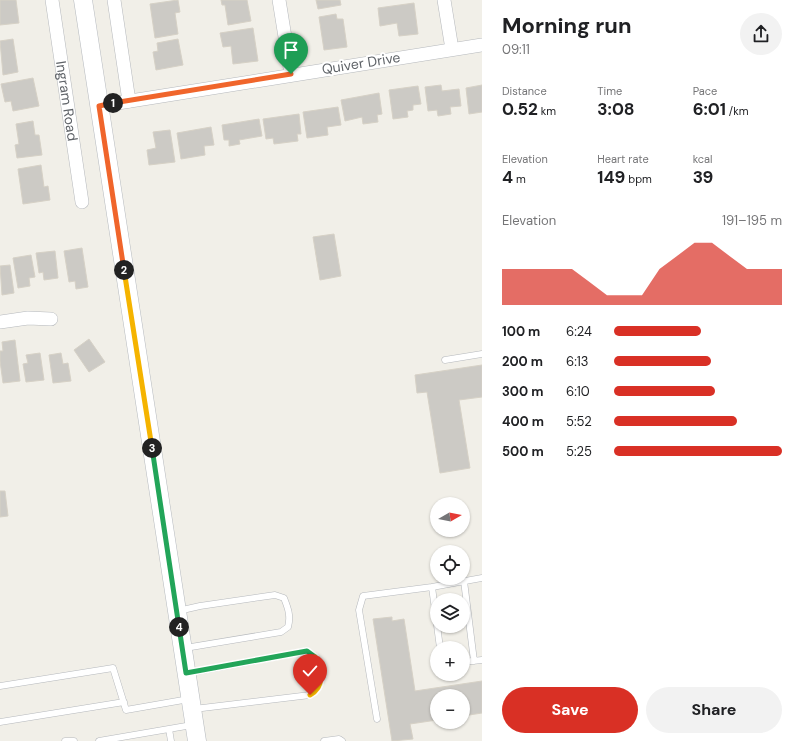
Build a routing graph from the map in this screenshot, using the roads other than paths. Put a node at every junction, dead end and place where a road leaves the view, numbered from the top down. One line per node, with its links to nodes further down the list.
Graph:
1 (52, 0): 11 (street, Ingram Road)
2 (83, 0): 10 (main road)
3 (114, 0): 9 (street)
4 (279, 0): 8 (street)
5 (444, 0): 7 (street)
6 (482, 44): 7 (street, Quiver Drive)
7 (452, 49): 8 (street, Quiver Drive)
8 (291, 74): 9 (street, Quiver Drive)
9 (129, 101): 10 (street, Quiver Drive)
10 (99, 106): 21 (main road)
11 (82, 202)
12 (51, 319): 13 (street)
13 (0, 322)
14 (482, 354): 15 (lane)
15 (445, 360)
16 (482, 578): 17 (lane)
17 (470, 580)
18 (443, 585): 20 (lane)
19 (465, 585): 24 (lane)
20 (432, 587): 22 (lane); 31 (lane)
21 (177, 611): 23 (main road); 23 (lane)
22 (439, 641)
23 (183, 649): 27 (main road)
24 (474, 660): 25 (lane); 26 (lane)
25 (482, 660)
26 (470, 661)
27 (186, 673): 30 (main road); 30 (lane)
28 (0, 686): 29 (lane)
29 (124, 702): 30 (lane); 32 (lane)
30 (193, 718): 33 (lane)
31 (377, 719)
32 (0, 722)
33 (169, 729): 36 (lane); 37 (lane)
34 (65, 741): 35 (lane)
35 (74, 741)
36 (99, 741)
37 (171, 741)
38 (328, 741): 39 (lane)
39 (342, 741)

